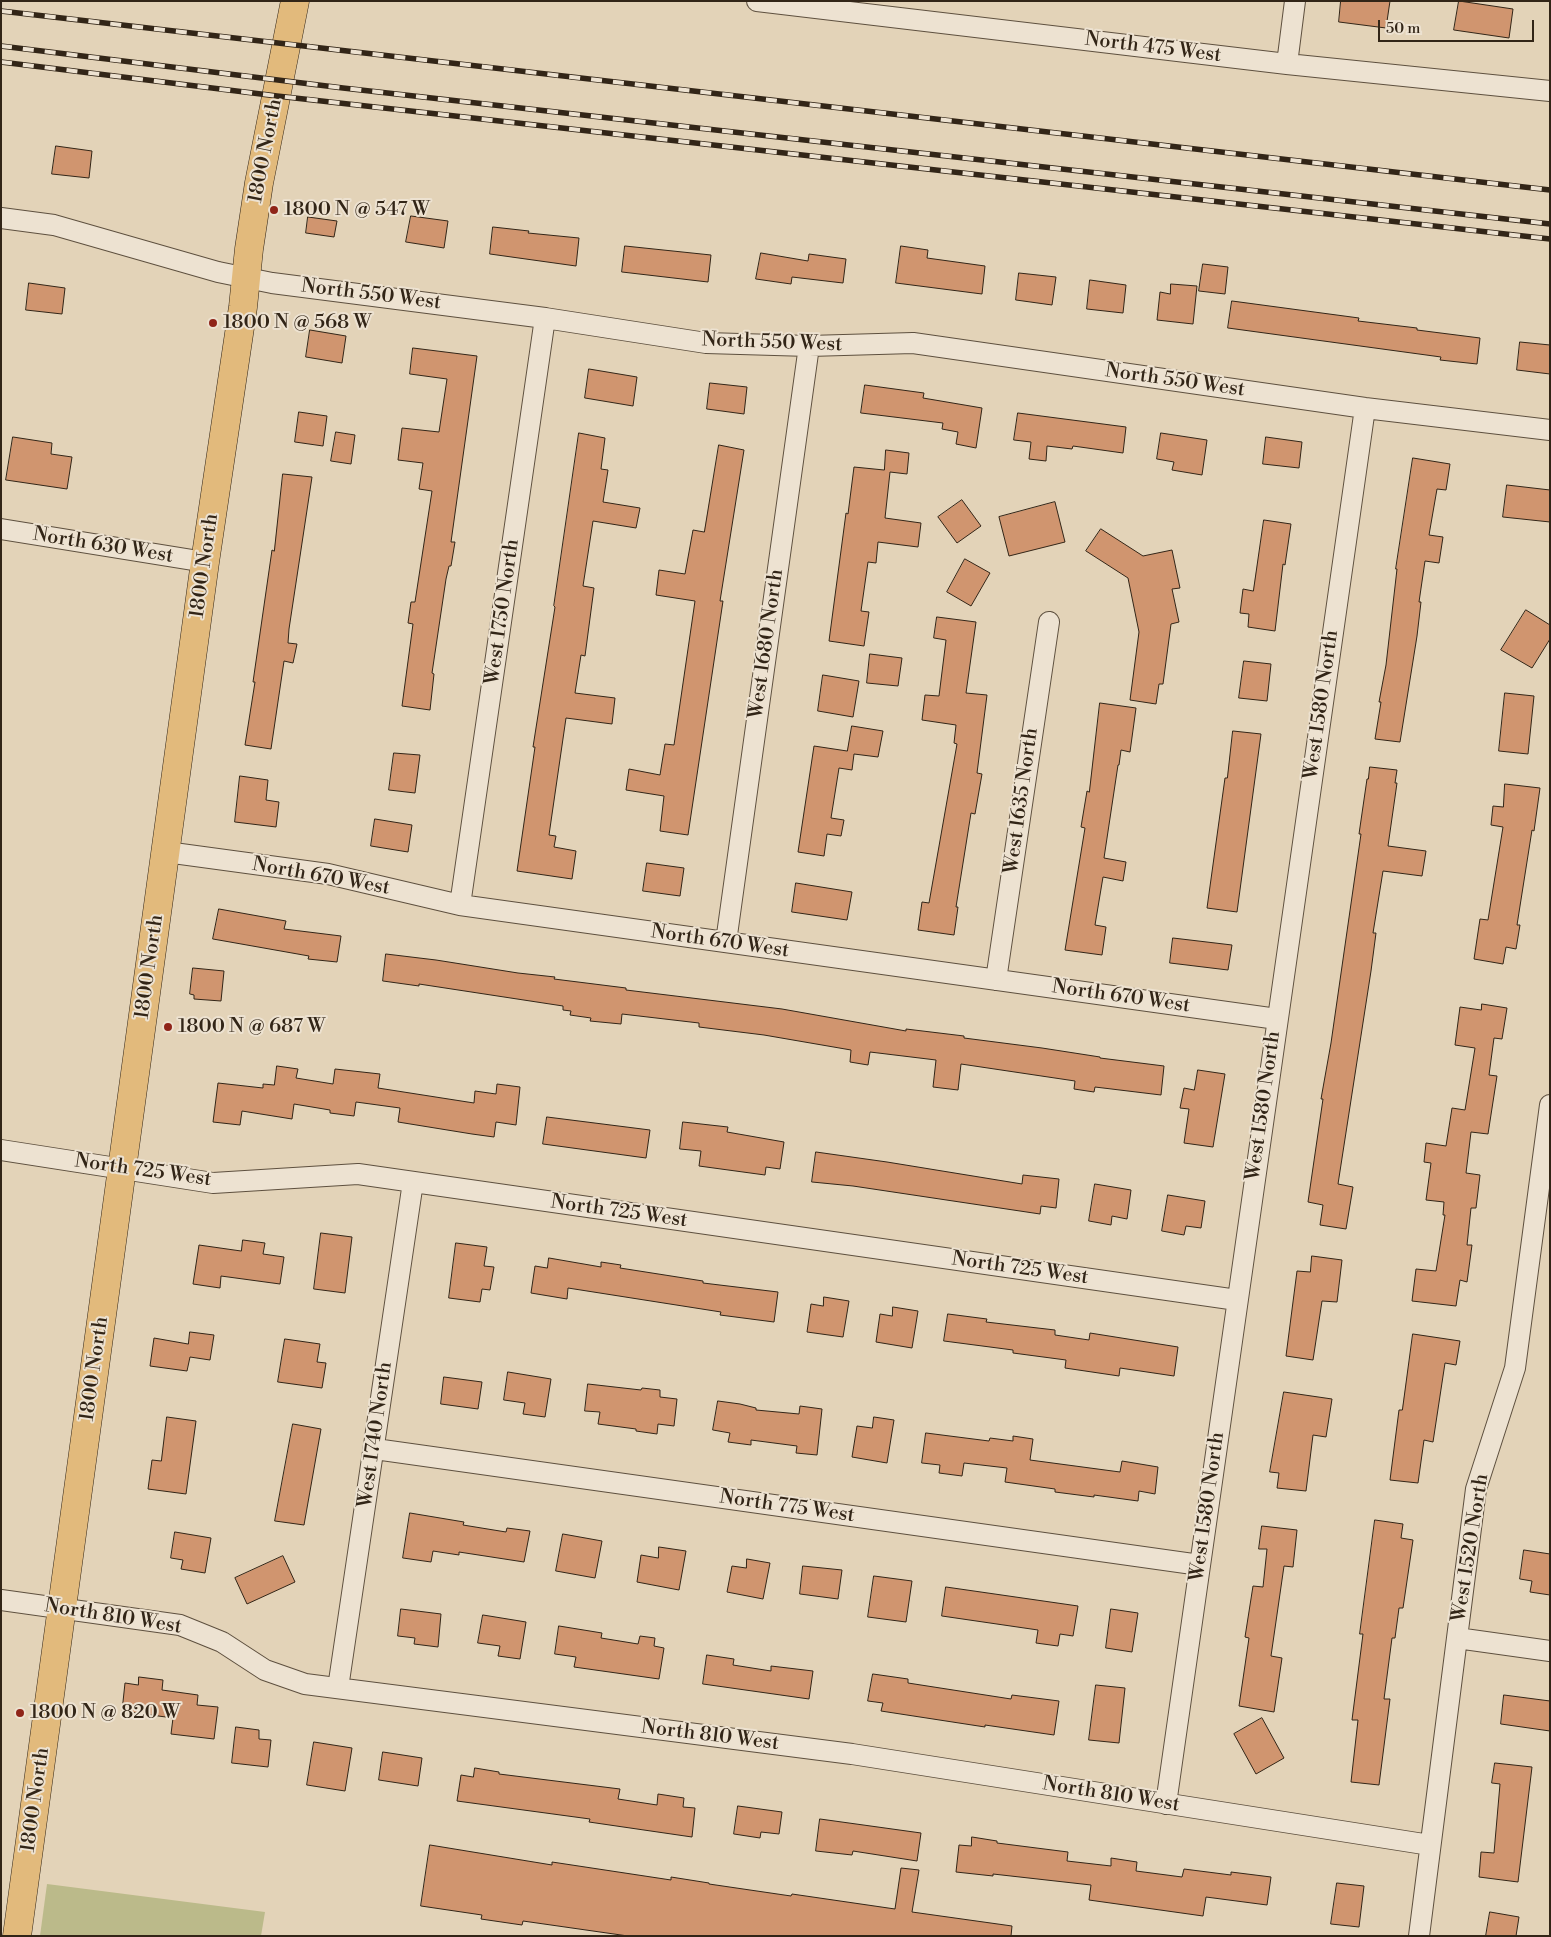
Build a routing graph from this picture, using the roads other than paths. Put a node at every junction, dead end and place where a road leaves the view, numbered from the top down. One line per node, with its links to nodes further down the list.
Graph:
1 (294, 1): 7 (main road, 1800 North)
2 (757, 1): 4 (street, North 475 West)
3 (1295, 1): 4 (street)
4 (1287, 64): 5 (street, North 475 West)
5 (1550, 91)
6 (1, 218): 7 (street, North 550 West)
7 (246, 278): 8 (street, North 550 West); 13 (main road, 1800 North)
8 (545, 318): 9 (street, North 550 West); 16 (street, West 1750 North)
9 (809, 346): 10 (street, North 550 West); 17 (street, West 1680 North)
10 (1365, 408): 11 (street, North 550 West); 19 (street, West 1580 North)
11 (1550, 430)
12 (1, 529): 13 (street, North 630 West)
13 (205, 562): 15 (main road, 1800 North)
14 (1048, 622): 18 (street, West 1635 North)
15 (166, 852): 16 (street, North 670 West); 22 (main road, 1800 North)
16 (460, 905): 17 (street, North 670 West)
17 (726, 942): 18 (street, North 670 West)
18 (996, 980): 19 (street, North 670 West)
19 (1276, 1020): 24 (street, West 1580 North)
20 (1550, 1105): 29 (street, West 1520 North)
21 (1, 1150): 22 (street, North 725 West)
22 (122, 1169): 23 (street, North 725 West); 28 (main road, 1800 North)
23 (413, 1182): 24 (street, North 725 West); 25 (street, West 1740 North)
24 (1237, 1300): 26 (street, West 1580 North)
25 (375, 1449): 26 (street, North 775 West); 31 (street, West 1740 North)
26 (1200, 1565): 32 (street, West 1580 North)
27 (1, 1600): 28 (street, North 810 West)
28 (62, 1608): 31 (street, North 810 West); 34 (main road, 1800 North)
29 (1457, 1638): 30 (street); 33 (street, West 1520 North)
30 (1550, 1651)
31 (338, 1688): 32 (street, North 810 West)
32 (1166, 1804): 33 (street, North 810 West)
33 (1430, 1845): 35 (street, West 1520 North)
34 (18, 1936)
35 (1419, 1936)

